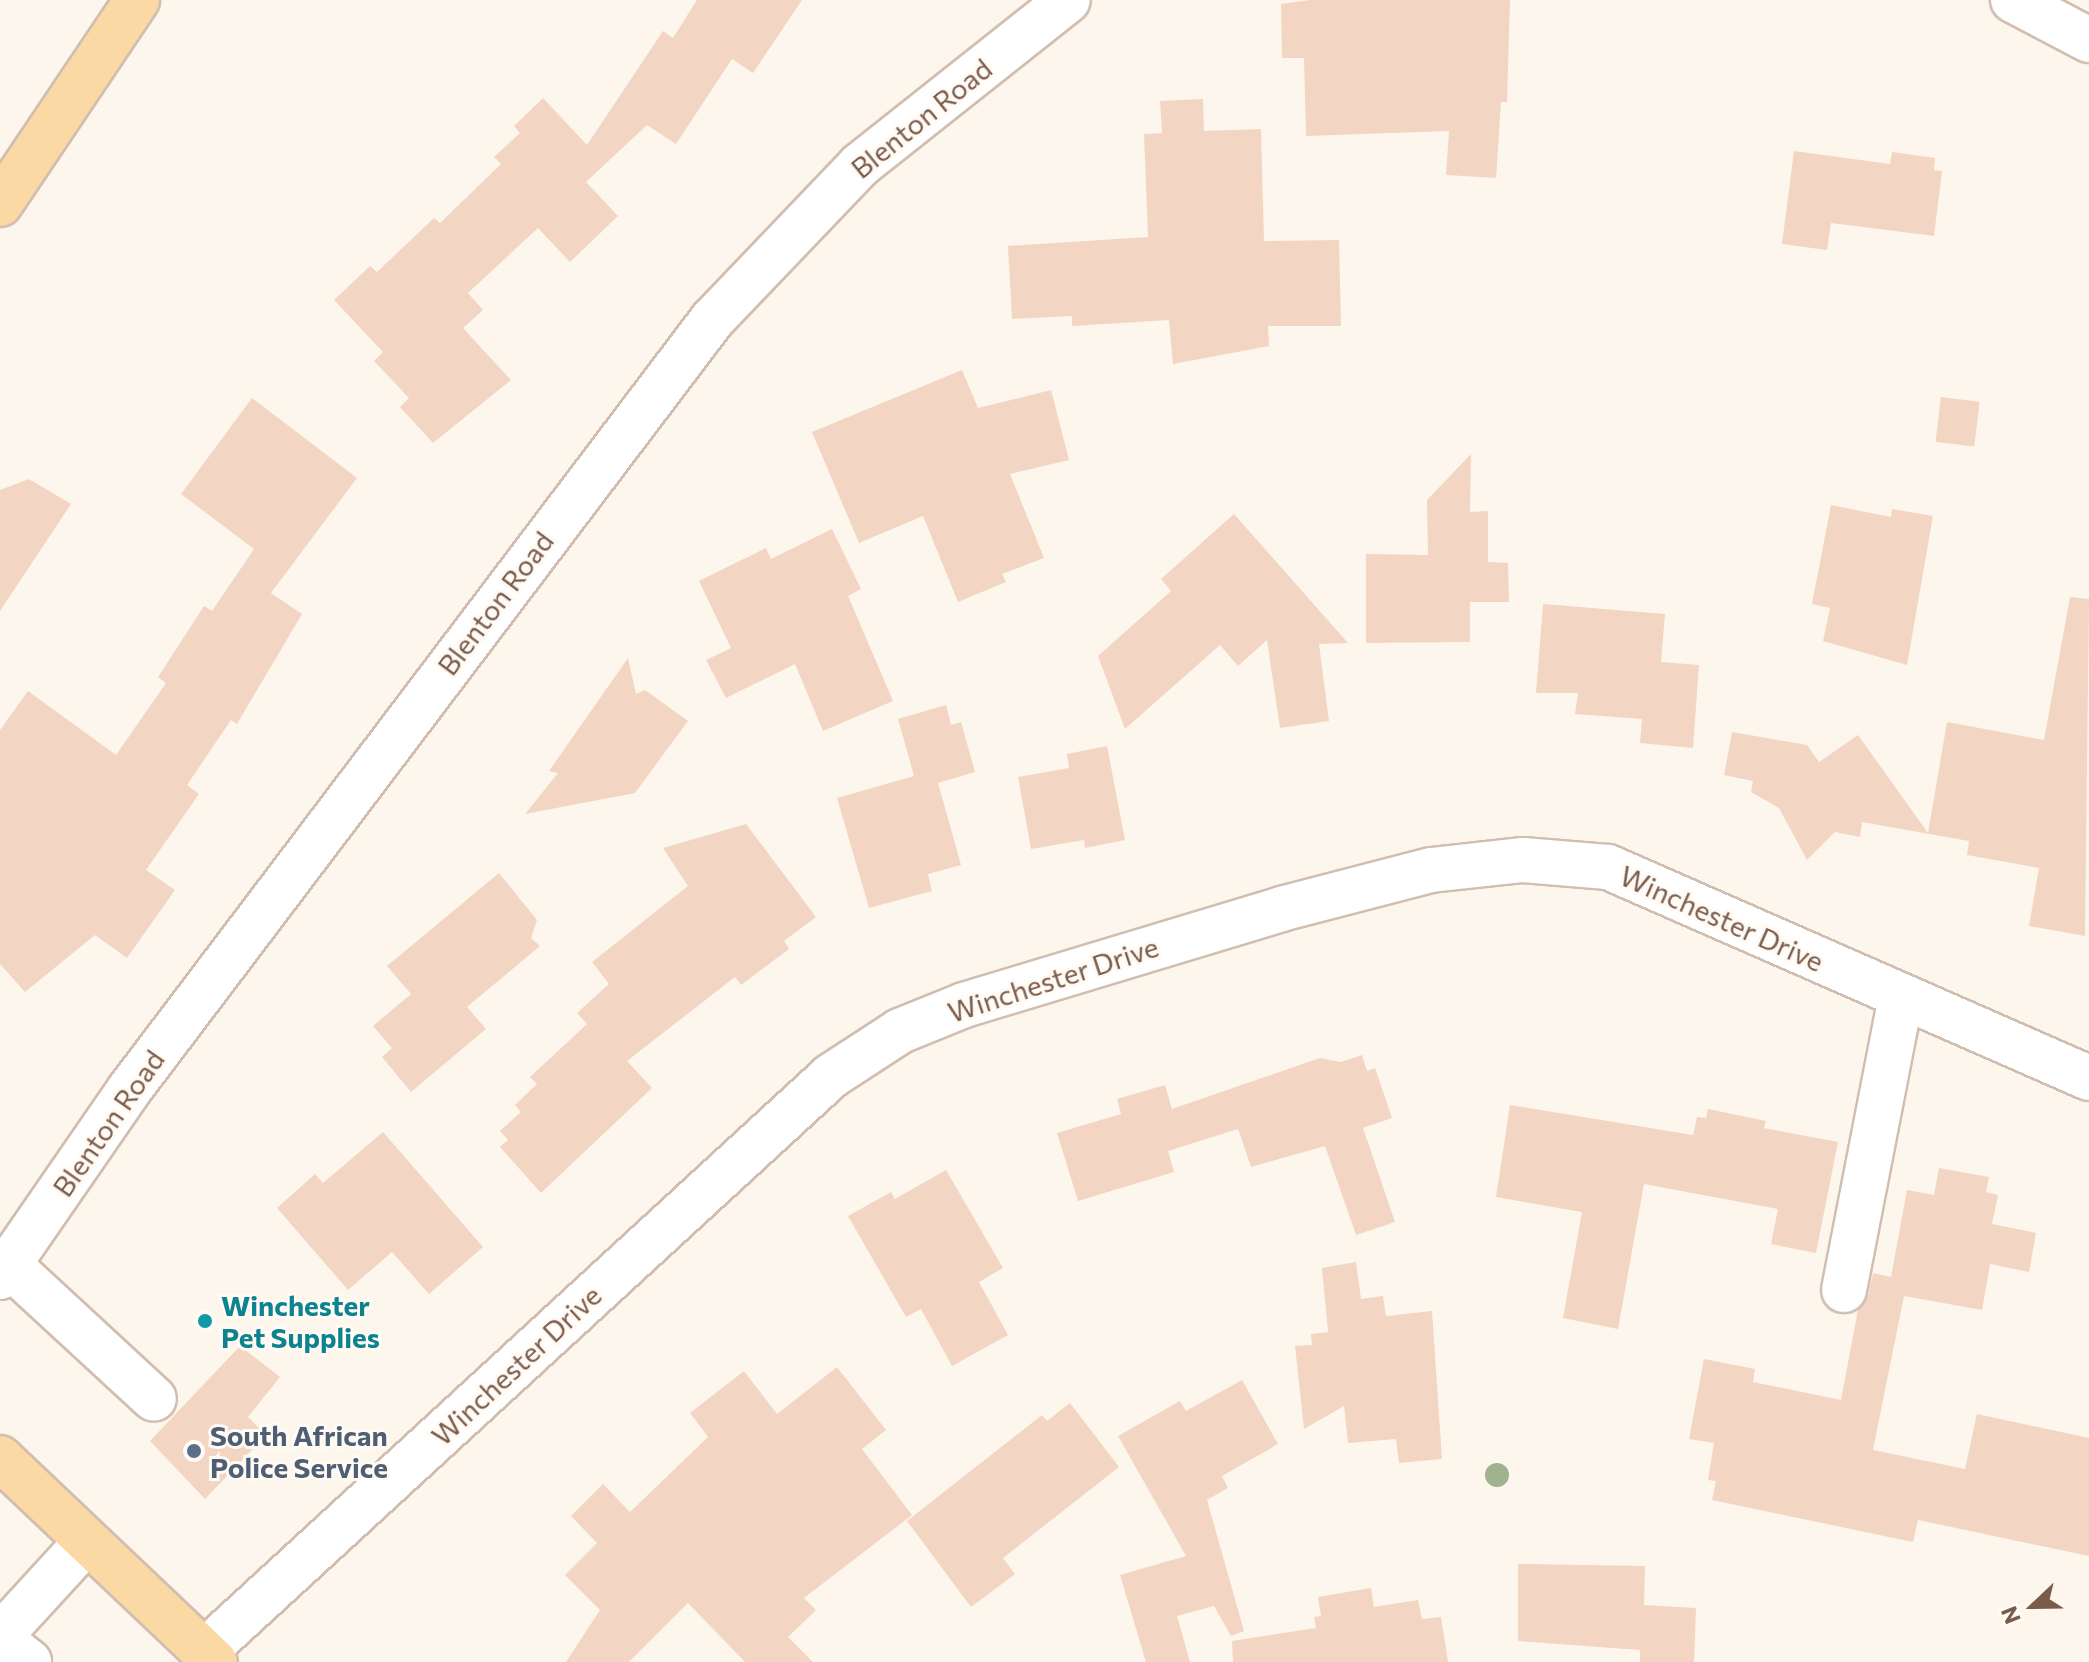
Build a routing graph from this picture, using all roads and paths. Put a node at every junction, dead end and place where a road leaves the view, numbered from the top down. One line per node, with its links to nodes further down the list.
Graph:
1 (137, 0): 5 (main road)
2 (1068, 0): 8 (street, Blenton Road)
3 (2013, 0): 4 (street)
4 (2089, 40)
5 (0, 204)
6 (1901, 996): 7 (street, Winchester Drive); 9 (street); 14 (street, Winchester Drive)
7 (2089, 1078)
8 (4, 1271): 10 (street)
9 (1844, 1290)
10 (154, 1399)
11 (0, 1458): 12 (main road)
12 (86, 1542): 13 (street); 14 (main road)
13 (0, 1638): 15 (street)
14 (209, 1657)
15 (29, 1662)

